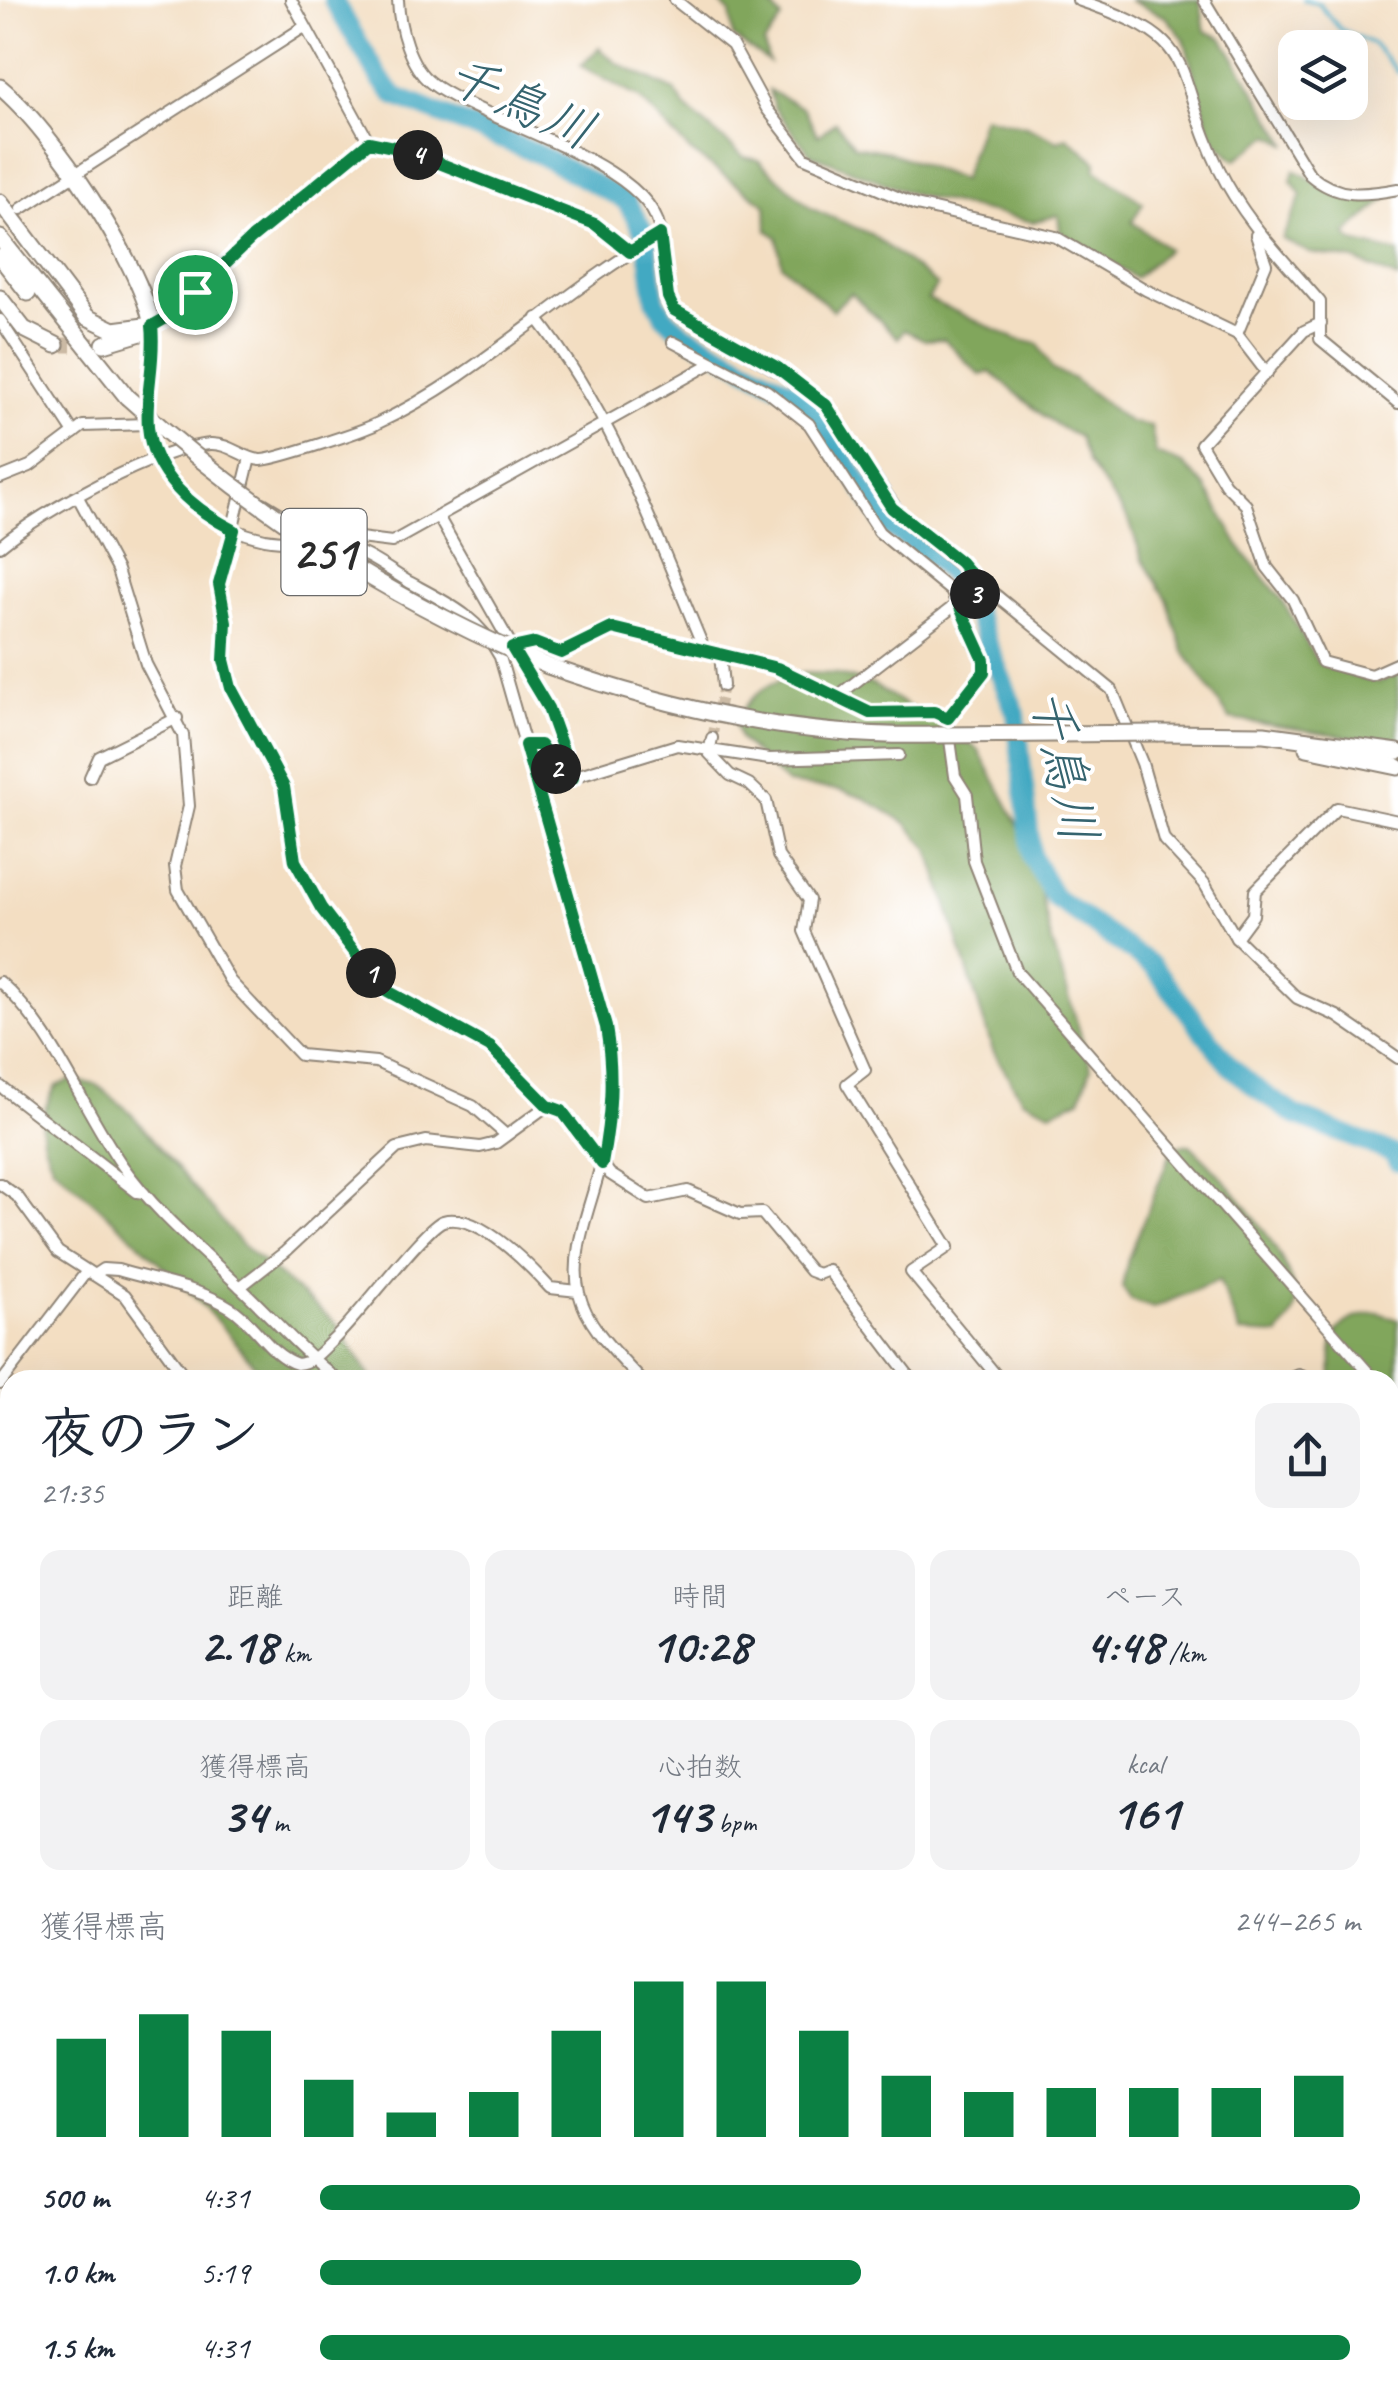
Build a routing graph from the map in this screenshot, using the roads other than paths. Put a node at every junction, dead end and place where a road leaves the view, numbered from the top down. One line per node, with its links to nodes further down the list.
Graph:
1 (291, 0): 6 (street)
2 (398, 0): 14 (street)
3 (675, 0): 24 (street)
4 (1078, 0): 13 (street)
5 (1204, 0): 10 (street)
6 (304, 27): 8 (street); 9 (street)
7 (0, 88): 9 (highway)
8 (369, 142): 16 (street); 22 (street)
9 (72, 175): 12 (street); 22 (highway)
10 (1398, 188)
11 (0, 202): 22 (highway)
12 (22, 209)
13 (1257, 229): 21 (street); 24 (street)
14 (658, 236): 16 (street); 41 (street)
15 (0, 238): 23 (highway, 251)
16 (634, 250): 19 (street)
17 (0, 257): 23 (highway, 251)
18 (0, 298): 23 (highway)
19 (537, 318): 30 (street); 33 (street)
20 (0, 320): 32 (street)
21 (1321, 323): 28 (street); 29 (street)
22 (152, 326): 26 (highway); 31 (street)
23 (61, 333): 51 (highway, 251, bridge)
24 (1237, 334): 28 (street)
25 (672, 342): 27 (street)
26 (104, 344)
27 (712, 363): 30 (street); 42 (street)
28 (1266, 373): 46 (street)
29 (1396, 397)
30 (606, 423): 38 (street); 44 (street)
31 (148, 424): 32 (street); 34 (street)
32 (74, 433): 35 (street)
33 (250, 458): 34 (street); 37 (street)
34 (158, 459): 36 (street); 39 (street)
35 (0, 478)
36 (78, 497): 40 (street); 49 (street)
37 (242, 502): 38 (street); 39 (street)
38 (439, 518): 43 (street)
39 (234, 530): 53 (street); 65 (street)
40 (0, 546)
41 (981, 590): 42 (street); 61 (street)
42 (960, 602): 48 (street); 50 (street)
43 (512, 648): 44 (street); 59 (street)
44 (705, 651): 45 (street)
45 (720, 654): 47 (street); 48 (street)
46 (1398, 663)
47 (724, 686)
48 (835, 698): 50 (street)
49 (176, 718): 58 (street); 66 (street)
50 (948, 718): 80 (street)
51 (1209, 734): 55 (highway); 57 (highway)
52 (712, 738): 54 (street)
53 (525, 745): 59 (street); 67 (street)
54 (710, 752): 56 (street); 59 (street); 79 (street)
55 (1398, 752)
56 (899, 755)
57 (1398, 767)
58 (90, 777)
59 (573, 778)
60 (1398, 822): 61 (street)
61 (1236, 938): 63 (street)
62 (0, 982): 69 (street)
63 (1398, 1058)
64 (0, 1086): 69 (street)
65 (548, 1106): 66 (street); 67 (street)
66 (506, 1135): 71 (street)
67 (602, 1164): 72 (street); 78 (street)
68 (0, 1184): 70 (street)
69 (145, 1192): 71 (street)
70 (91, 1273): 73 (street); 74 (street); 75 (street)
71 (240, 1286): 73 (street)
72 (578, 1291): 73 (street); 77 (street)
73 (312, 1360): 76 (street)
74 (10, 1370)
75 (180, 1370)
76 (325, 1370)
77 (632, 1370)
78 (904, 1370)
79 (992, 1370)
80 (1366, 1370)

